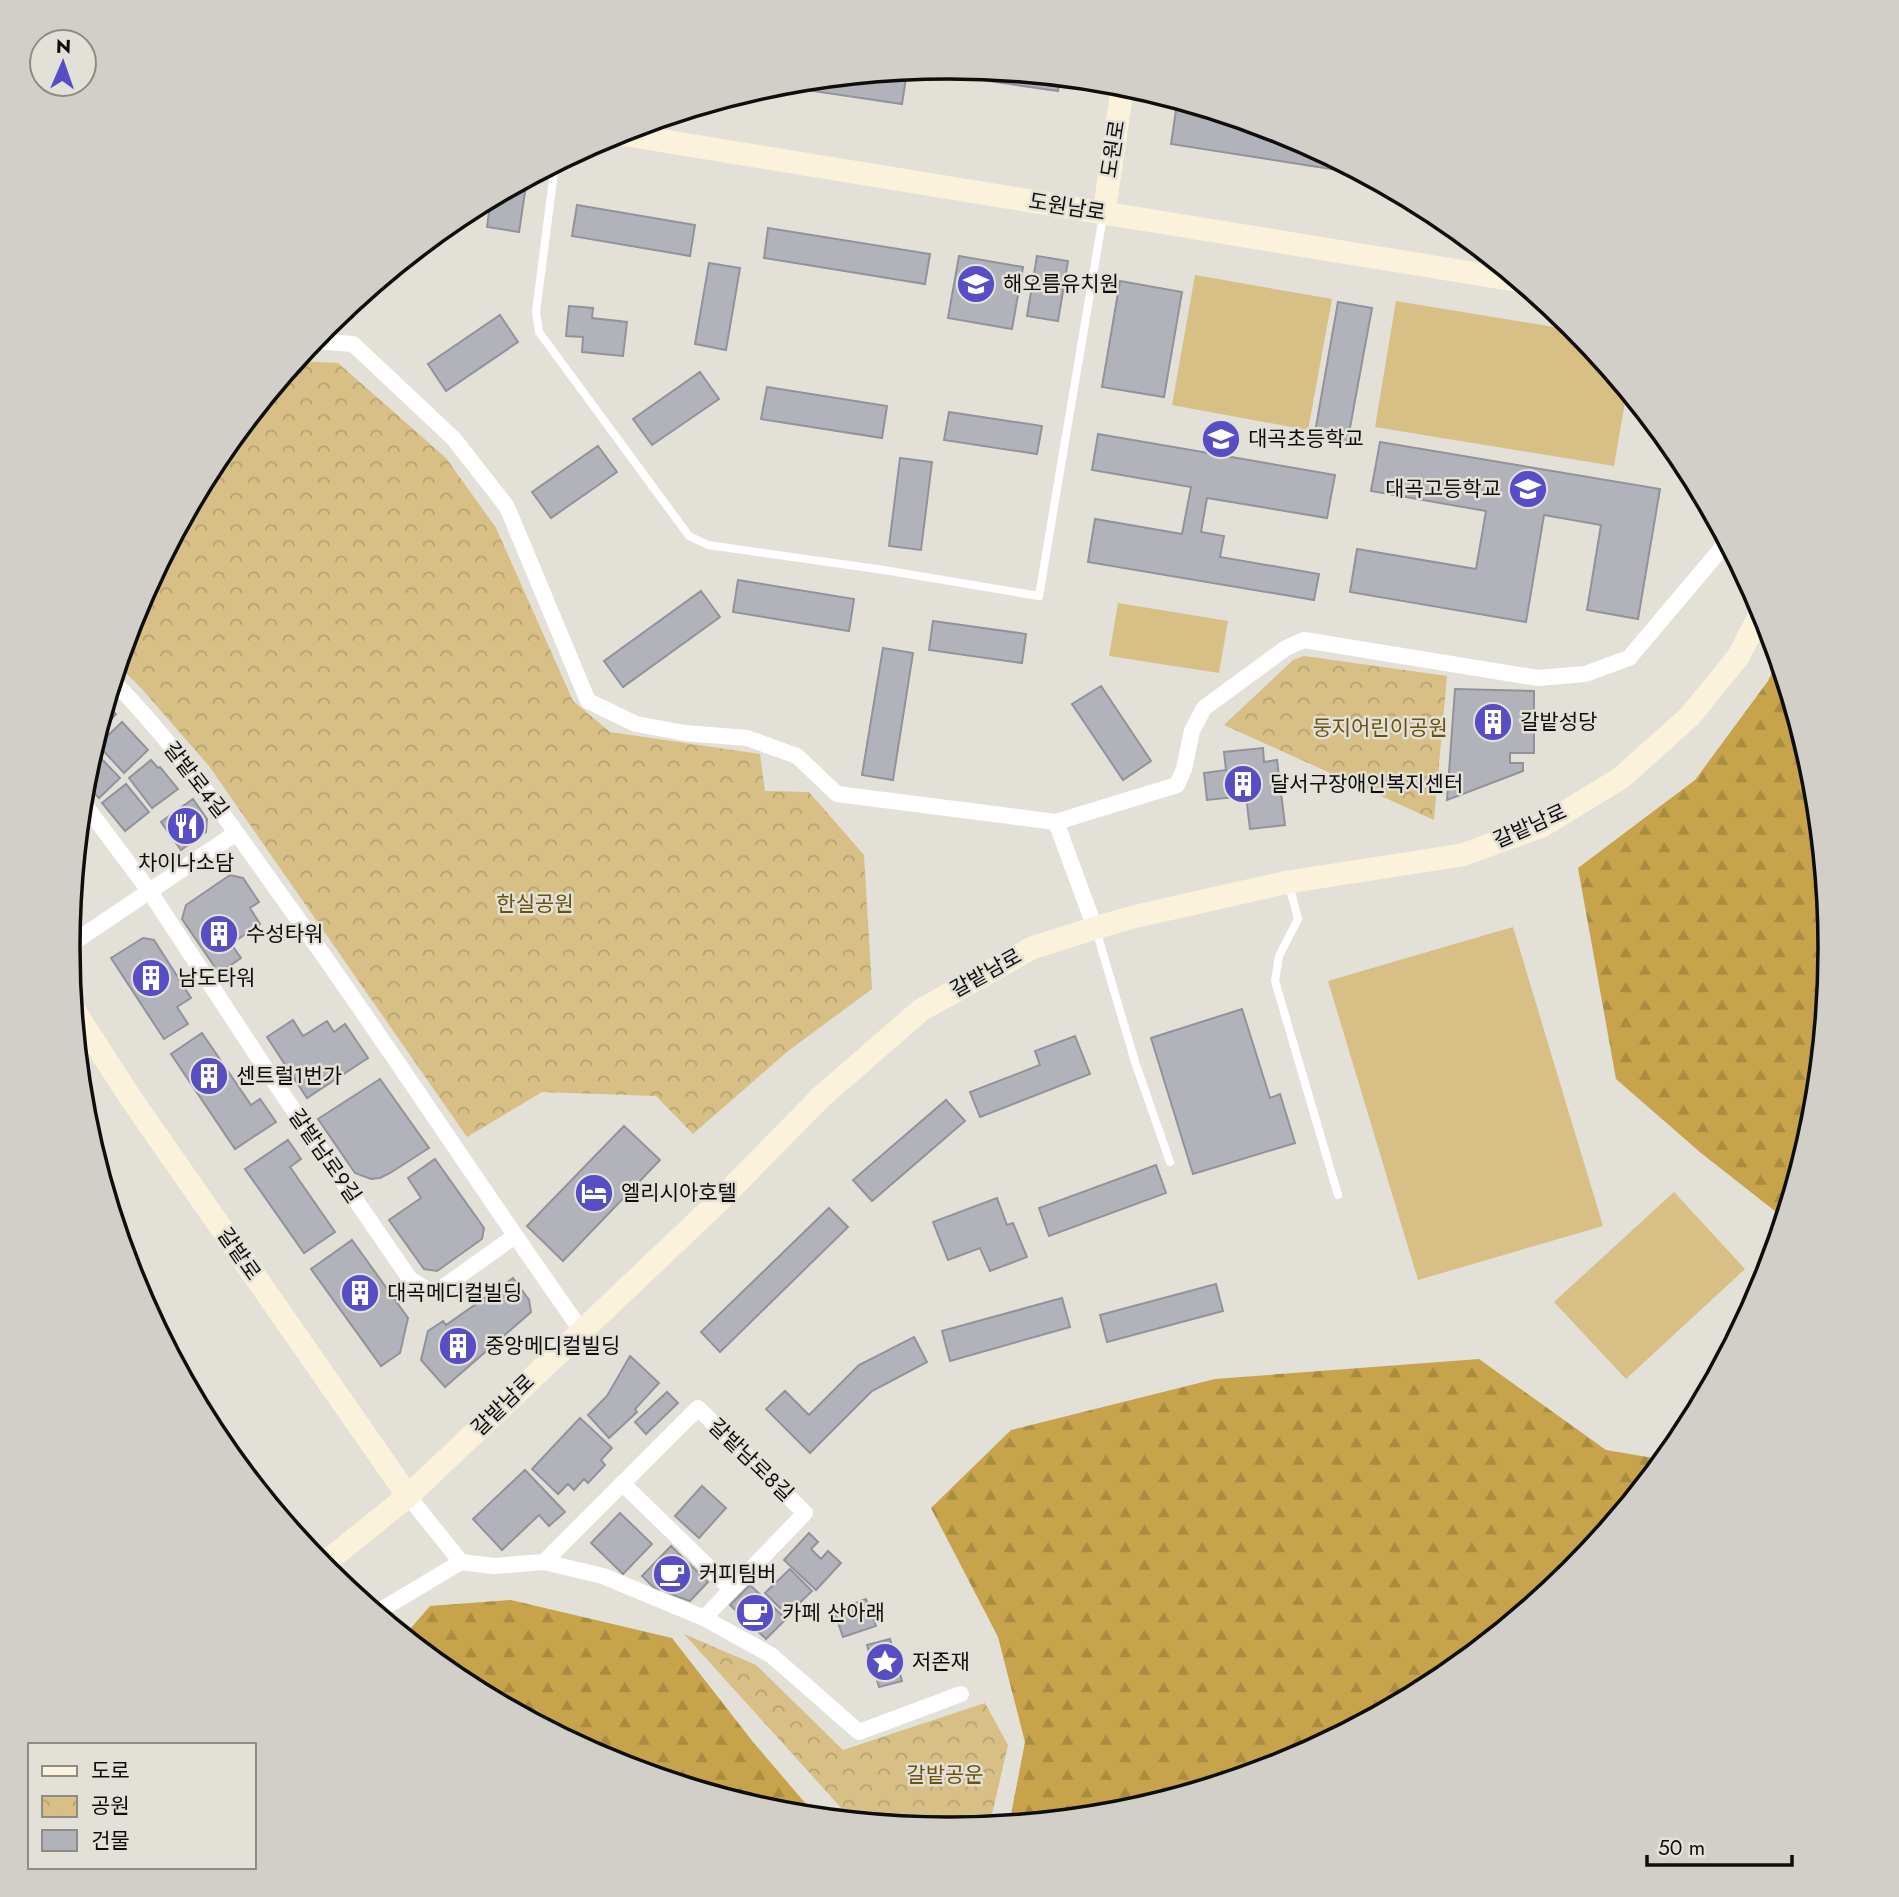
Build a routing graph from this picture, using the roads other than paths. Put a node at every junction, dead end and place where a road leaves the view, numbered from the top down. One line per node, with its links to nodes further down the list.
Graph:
1 (1121, 96): 4 (main road, 도원로)
2 (639, 137): 4 (main road, 도원남로)
3 (554, 174): 4 (lane)
4 (1104, 213): 5 (main road, 도원남로)
5 (1503, 278)
6 (326, 342): 11 (street)
7 (1722, 548): 11 (street)
8 (1756, 623): 13 (main road, 갈밭남로)
9 (120, 689): 12 (street, 갈밭로4길)
10 (90, 813): 14 (street)
11 (1056, 822): 15 (street)
12 (236, 833): 14 (street, 갈밭로4길); 20 (street)
13 (1288, 882): 15 (main road, 갈밭남로); 19 (lane)
14 (150, 892): 16 (street, 갈밭로4길); 20 (street, 갈밭남로9길)
15 (1095, 928): 18 (lane); 21 (main road, 갈밭남로)
16 (80, 938)
17 (84, 1024): 23 (main road, 갈밭로)
18 (1170, 1162)
19 (1338, 1195)
20 (515, 1236): 21 (street)
21 (581, 1330): 23 (main road, 갈밭남로)
22 (622, 1483): 26 (street, 갈밭남로8길); 27 (street); 27 (street, 갈밭남로8길)
23 (408, 1496): 24 (main road, 갈밭남로); 25 (street)
24 (330, 1559)
25 (461, 1562): 26 (street); 28 (street)
26 (544, 1562): 29 (street)
27 (732, 1589): 29 (street, 갈밭남로8길)
28 (384, 1608)
29 (704, 1618): 30 (street)
30 (961, 1694)

